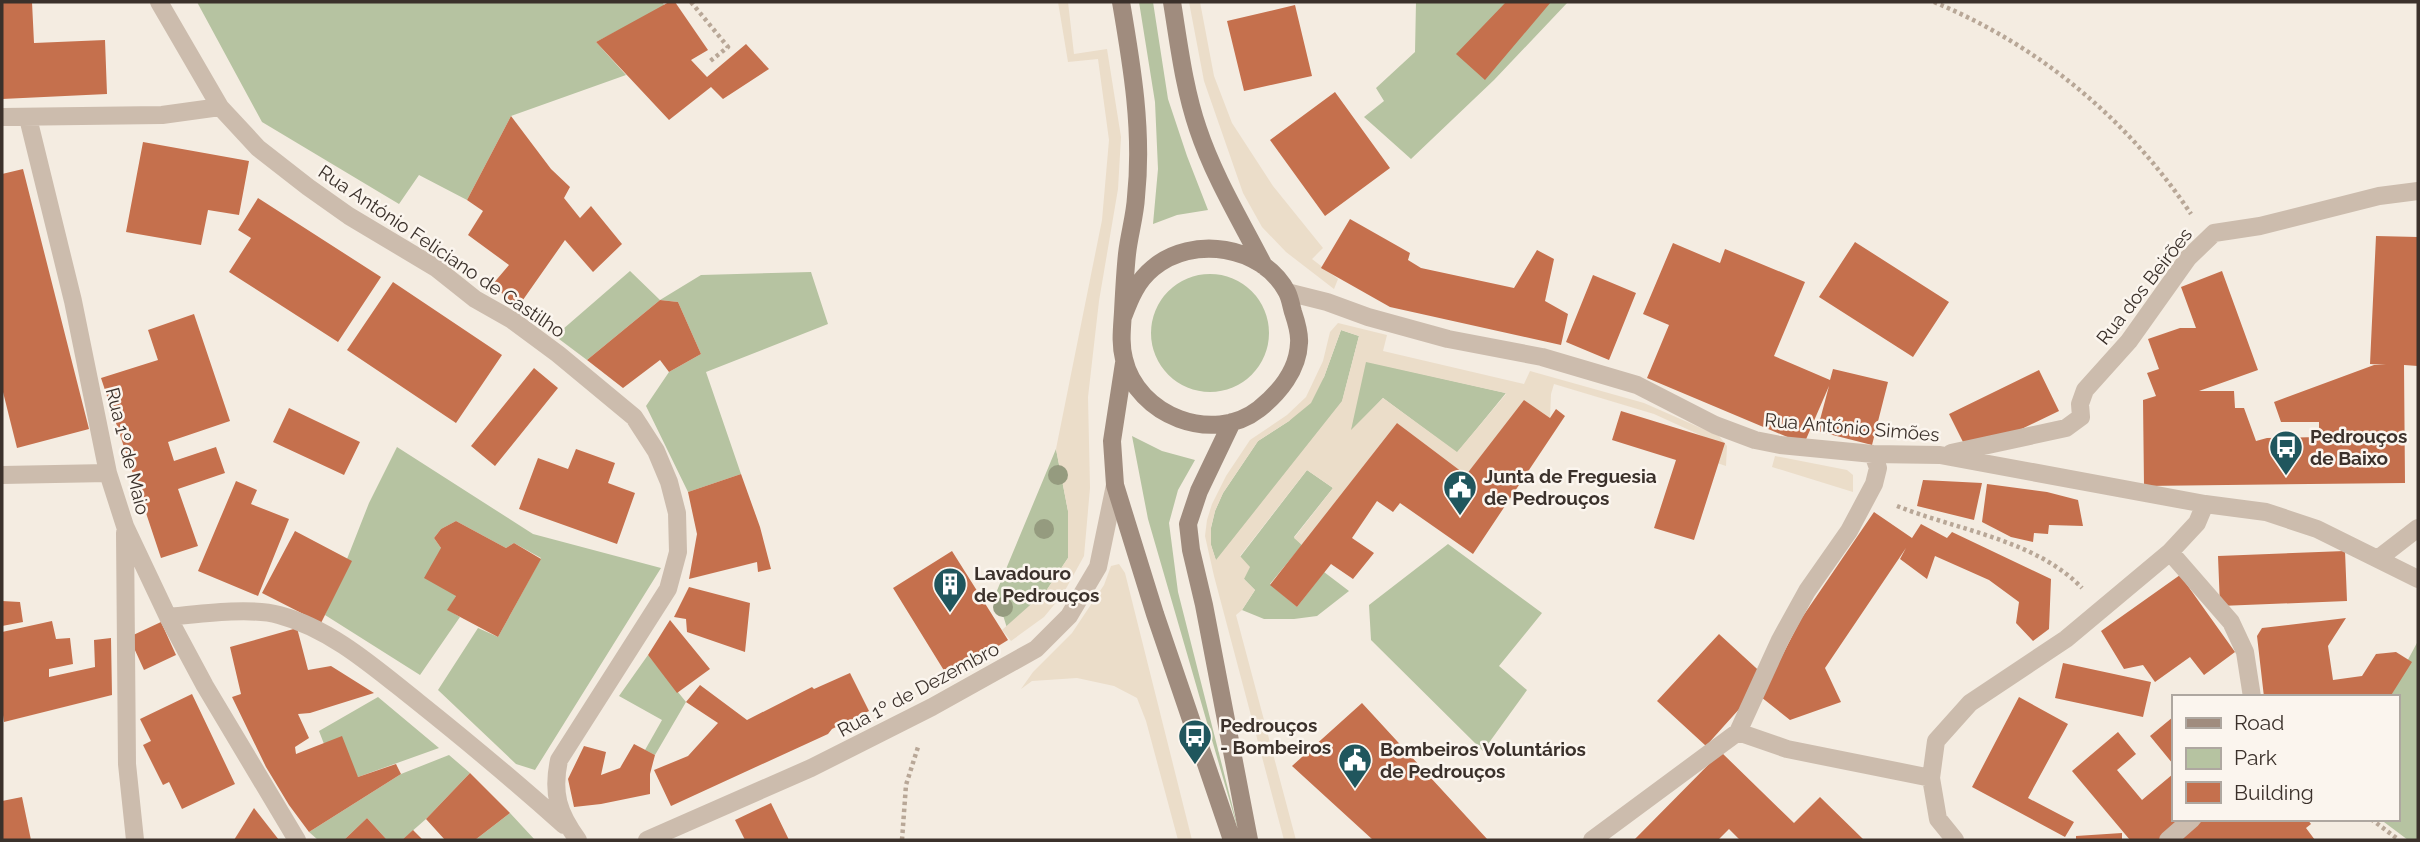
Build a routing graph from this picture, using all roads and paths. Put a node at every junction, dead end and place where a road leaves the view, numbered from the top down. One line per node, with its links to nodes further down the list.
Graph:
1 (159, 2): 7 (street, Rua António Feliciano de Castilho)
2 (691, 2): 6 (path)
3 (1121, 2): 14 (main road)
4 (1172, 2): 12 (main road)
5 (1934, 2): 11 (path)
6 (709, 62)
7 (220, 107): 9 (street); 37 (street, Rua António Feliciano de Castilho)
8 (2, 117): 9 (street)
9 (28, 118): 19 (street, Rua 1º de Maio)
10 (2418, 191): 11 (street, Rua dos Beirões)
11 (2206, 239): 18 (street, Rua dos Beirões)
12 (1264, 266): 13 (main road); 14 (main road)
13 (1287, 292): 16 (main road); 17 (street, Rua António Simões)
14 (1123, 317): 15 (main road)
15 (1124, 362): 16 (main road); 21 (main road)
16 (1232, 422): 43 (main road)
17 (1873, 454): 18 (street, Rua António Simões); 22 (street)
18 (1940, 455): 23 (street, Rua António Simões)
19 (108, 473): 20 (street); 24 (street, Rua 1º de Maio)
20 (2, 475)
21 (1115, 485): 32 (street, Rua 1º de Dezembro); 42 (main road)
22 (1870, 493): 29 (path); 33 (street)
23 (2205, 504): 26 (street); 27 (street, Rua António Simões)
24 (125, 526): 30 (street, Rua 1º de Maio); 38 (street)
25 (2418, 528): 27 (street)
26 (2170, 552): 29 (street); 31 (street)
27 (2379, 558): 28 (street, Rua António Simões)
28 (2418, 579)
29 (2099, 611): 34 (street)
30 (168, 617): 37 (street); 39 (street, Rua 1º de Maio)
31 (2252, 695)
32 (932, 707): 40 (street, Rua 1º de Dezembro); 41 (path)
33 (1738, 732): 34 (street); 44 (street)
34 (1931, 778): 45 (street)
35 (2190, 821): 46 (street)
36 (2374, 821): 47 (path)
37 (575, 836)
38 (135, 840)
39 (297, 840)
40 (647, 840)
41 (902, 840)
42 (1232, 840)
43 (1249, 840)
44 (1592, 840)
45 (1955, 840)
46 (2168, 840)
47 (2399, 840)

